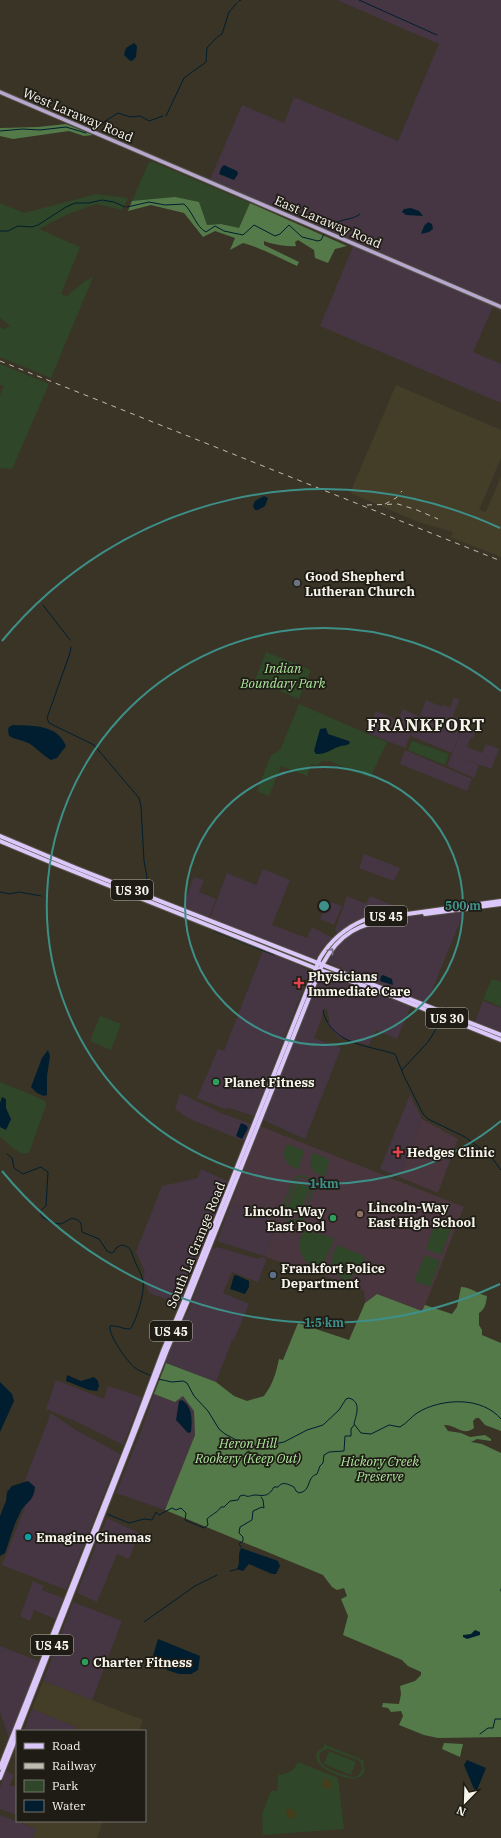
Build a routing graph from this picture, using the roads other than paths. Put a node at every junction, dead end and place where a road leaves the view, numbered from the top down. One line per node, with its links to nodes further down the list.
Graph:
1 (0, 92): 2 (main road, West Laraway Road)
2 (148, 156): 3 (main road, East Laraway Road)
3 (501, 307)
4 (0, 836): 8 (main road, US 30)
5 (0, 841): 8 (main road, US 30)
6 (501, 901): 10 (main road, South La Grange Road / US 45)
7 (501, 904): 9 (main road, South La Grange Road / US 45, one-way to 7)
8 (263, 944): 10 (main road, US 30)
9 (322, 965): 10 (main road, US 30); 11 (main road, South La Grange Road / US 45); 12 (main road, US 30)
10 (316, 966): 11 (main road, US 30); 14 (main road, South La Grange Road / US 45)
11 (320, 970): 13 (main road, US 30); 14 (main road, South La Grange Road / US 45)
12 (501, 1035)
13 (501, 1040)
14 (156, 1372): 15 (main road, South La Grange Road / US 45)
15 (153, 1381): 16 (main road, South La Grange Road / US 45); 18 (main road, South La Grange Road / US 45)
16 (18, 1730)
17 (16, 1737): 19 (main road)
18 (0, 1768)
19 (0, 1778)

